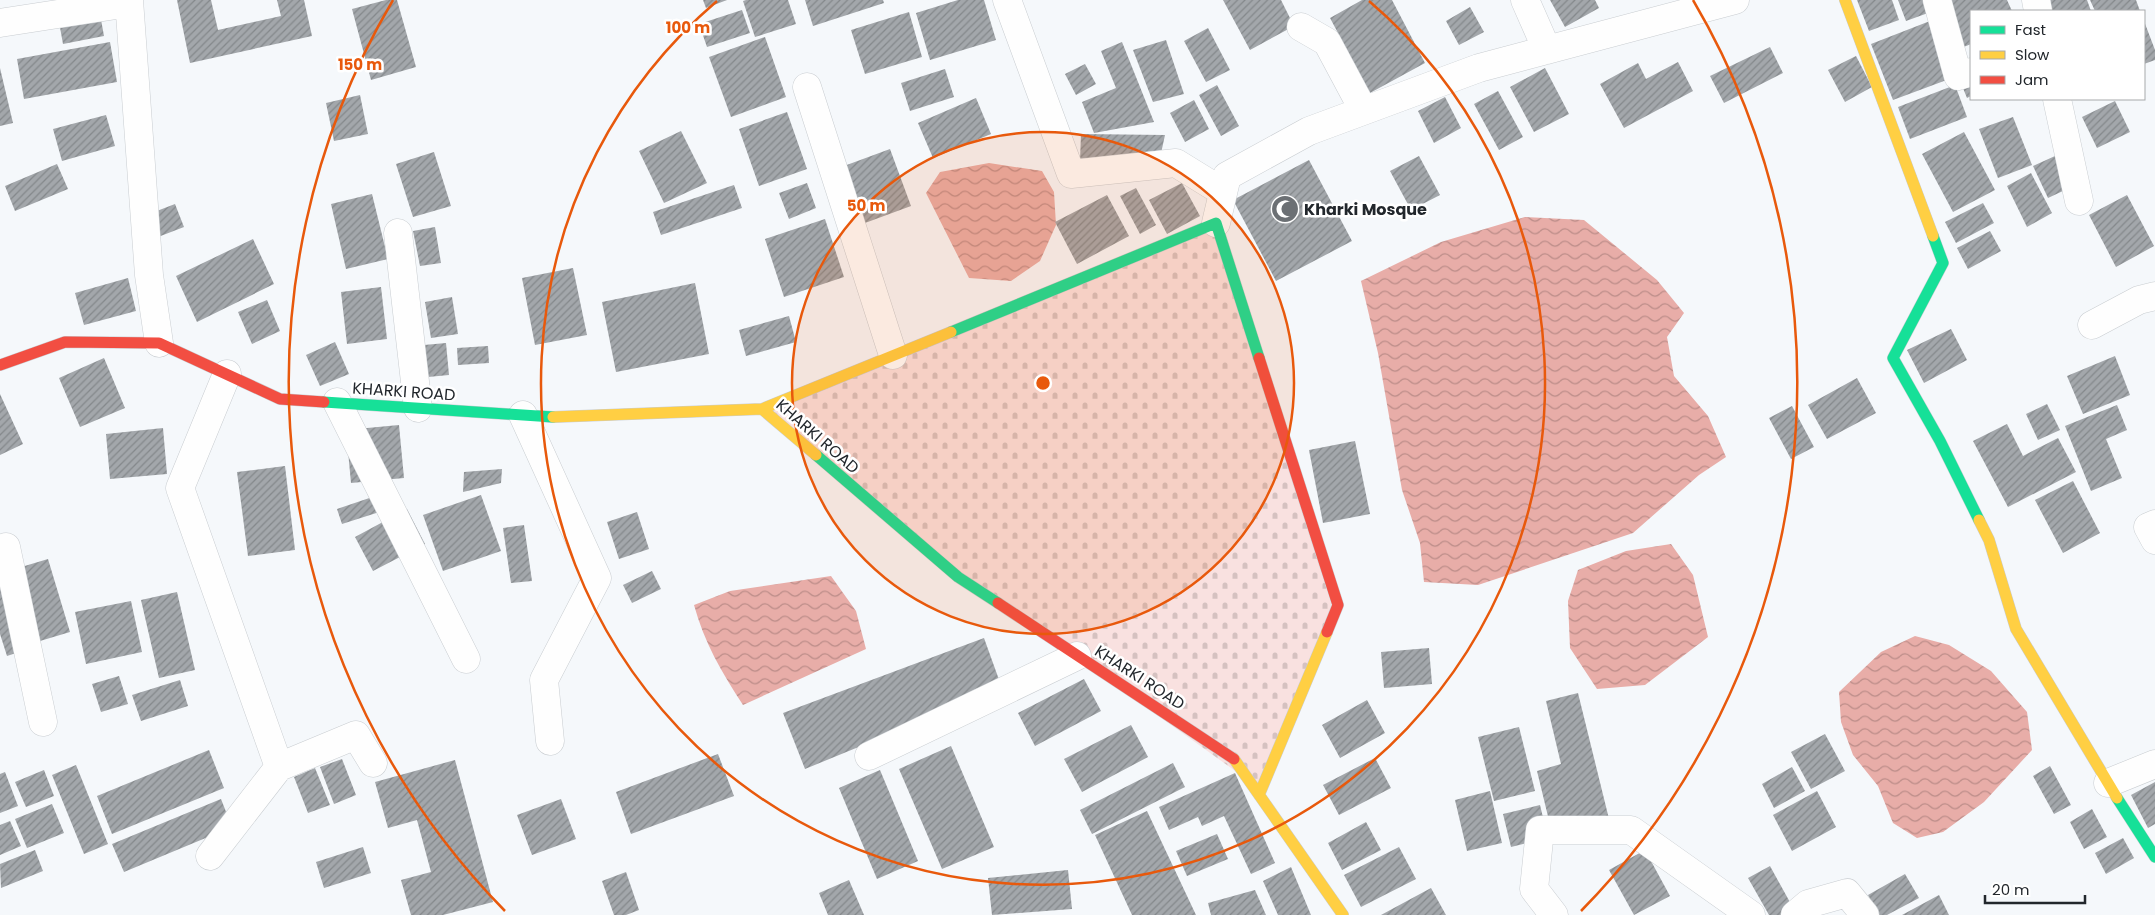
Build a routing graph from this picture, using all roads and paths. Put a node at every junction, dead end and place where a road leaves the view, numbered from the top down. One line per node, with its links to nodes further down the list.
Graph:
1 (1007, 0): 14 (street)
2 (1525, 0): 9 (street)
3 (1735, 0): 9 (street)
4 (1845, 0): 39 (street)
5 (1937, 0): 10 (street)
6 (129, 2): 7 (street); 20 (street)
7 (0, 24)
8 (1301, 27): 12 (street)
9 (1547, 50): 14 (street)
10 (1970, 72)
11 (807, 87): 21 (street)
12 (1358, 100)
13 (2057, 100): 15 (street)
14 (1223, 192): 16 (street)
15 (2079, 201)
16 (1216, 223): 21 (street); 40 (street)
17 (398, 233): 25 (street)
18 (2155, 296): 19 (street)
19 (2092, 325)
20 (159, 343): 22 (street, KHARKI ROAD); 23 (street, KHARKI ROAD)
21 (893, 355): 26 (street)
22 (0, 365)
23 (227, 374): 24 (street, KHARKI ROAD); 38 (street)
24 (337, 402): 25 (street, KHARKI ROAD); 32 (street)
25 (418, 408): 27 (street, KHARKI ROAD)
26 (762, 409): 27 (street, KHARKI ROAD); 31 (street, KHARKI ROAD)
27 (523, 415): 34 (street)
28 (2155, 524): 29 (street)
29 (2155, 540)
30 (6, 546): 33 (street)
31 (1078, 656): 35 (street); 40 (street, KHARKI ROAD)
32 (466, 659)
33 (42, 722)
34 (550, 741)
35 (869, 756)
36 (373, 763): 38 (street)
37 (2155, 764): 39 (street)
38 (279, 768): 41 (street)
39 (2108, 783): 42 (street)
40 (1259, 795): 43 (street, KHARKI ROAD)
41 (210, 856)
42 (2155, 858)
43 (1343, 915)
44 (1554, 915): 45 (street)
45 (1751, 915)
46 (1795, 915): 47 (street)
47 (1865, 915)

